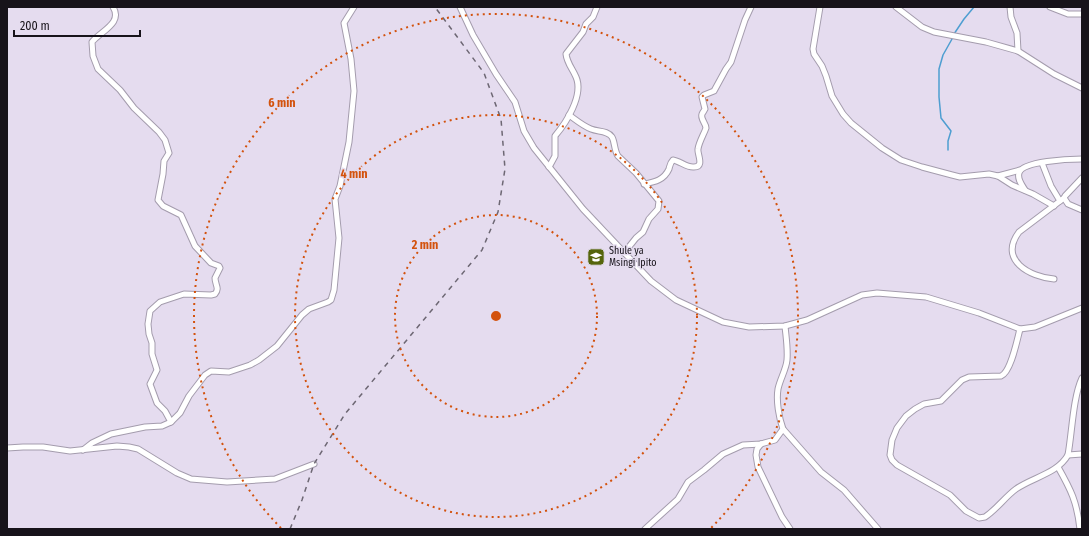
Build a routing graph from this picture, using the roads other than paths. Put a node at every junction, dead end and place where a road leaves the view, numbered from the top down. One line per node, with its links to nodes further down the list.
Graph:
1 (113, 7): 31 (street)
2 (354, 7): 31 (street)
3 (460, 7): 16 (street)
4 (596, 7): 13 (street)
5 (751, 7): 20 (street)
6 (820, 7): 18 (street)
7 (896, 7): 11 (street)
8 (1010, 7): 11 (street)
9 (1050, 7): 10 (street)
10 (1082, 14)
11 (1018, 51): 12 (street)
12 (1082, 88)
13 (569, 115): 16 (street); 20 (street)
14 (1082, 159): 15 (street)
15 (1042, 163): 17 (street); 22 (street)
16 (550, 167): 25 (street)
17 (1020, 170): 18 (street); 21 (street)
18 (998, 176): 21 (street)
19 (1082, 178): 22 (street)
20 (644, 184): 25 (street)
21 (1025, 190): 23 (street)
22 (1062, 200): 23 (street); 24 (street)
23 (1054, 206): 26 (street)
24 (1082, 210)
25 (624, 253): 28 (street)
26 (1054, 279)
27 (1082, 308): 29 (street)
28 (785, 326): 29 (street); 32 (street)
29 (1020, 329): 39 (street)
30 (1082, 378): 37 (street)
31 (171, 422): 35 (street)
32 (783, 429): 33 (street); 42 (street)
33 (761, 444): 40 (street); 41 (street)
34 (7, 448): 35 (street)
35 (83, 450): 38 (street)
36 (1082, 454): 37 (street)
37 (1068, 455): 39 (street)
38 (314, 464)
39 (1058, 467): 43 (street)
40 (645, 529)
41 (790, 529)
42 (878, 529)
43 (1080, 529)

